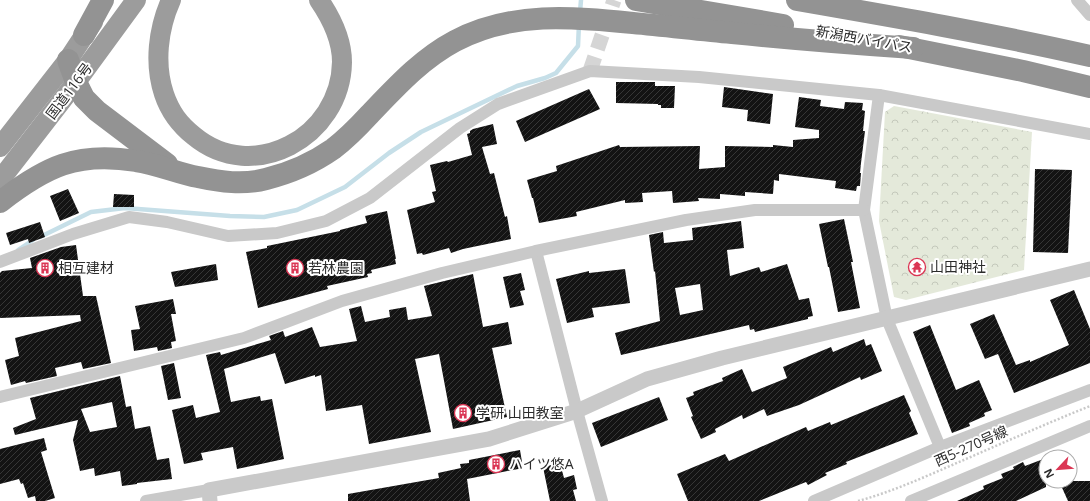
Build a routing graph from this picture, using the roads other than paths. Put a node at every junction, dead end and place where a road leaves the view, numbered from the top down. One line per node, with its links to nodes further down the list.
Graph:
1 (103, 0): 12 (highway)
2 (109, 0): 12 (highway, 国道116号)
3 (136, 0): 16 (highway, 国道116号)
4 (171, 0): 5 (highway)
5 (319, 0)
6 (636, 0): 13 (highway, 新潟西バイパス)
7 (797, 0): 11 (highway, 新潟西バイパス)
8 (851, 0): 11 (highway)
9 (1077, 0): 10 (street)
10 (1089, 12)
11 (921, 21): 14 (highway, 新潟西バイパス)
12 (84, 35): 15 (highway, 国道116号)
13 (914, 48): 17 (highway, 新潟西バイパス); 21 (highway)
14 (1090, 56)
15 (68, 60): 16 (highway); 20 (highway, 国道116号)
16 (76, 82): 21 (highway); 22 (highway, 国道116号)
17 (1090, 87)
18 (879, 95): 19 (street); 24 (street); 26 (street)
19 (1090, 134)
20 (0, 147)
21 (190, 176): 23 (highway)
22 (0, 180)
23 (0, 202)
24 (864, 210): 25 (street); 28 (street)
25 (536, 252): 30 (street); 31 (street)
26 (0, 262)
27 (1090, 270): 28 (street)
28 (887, 319): 31 (street); 33 (street)
29 (1090, 390): 33 (street)
30 (0, 397)
31 (577, 412): 34 (street); 36 (street)
32 (1090, 426): 38 (street)
33 (940, 447): 37 (street)
34 (210, 496): 35 (street)
35 (146, 501)
36 (602, 501)
37 (814, 501)
38 (911, 501)

